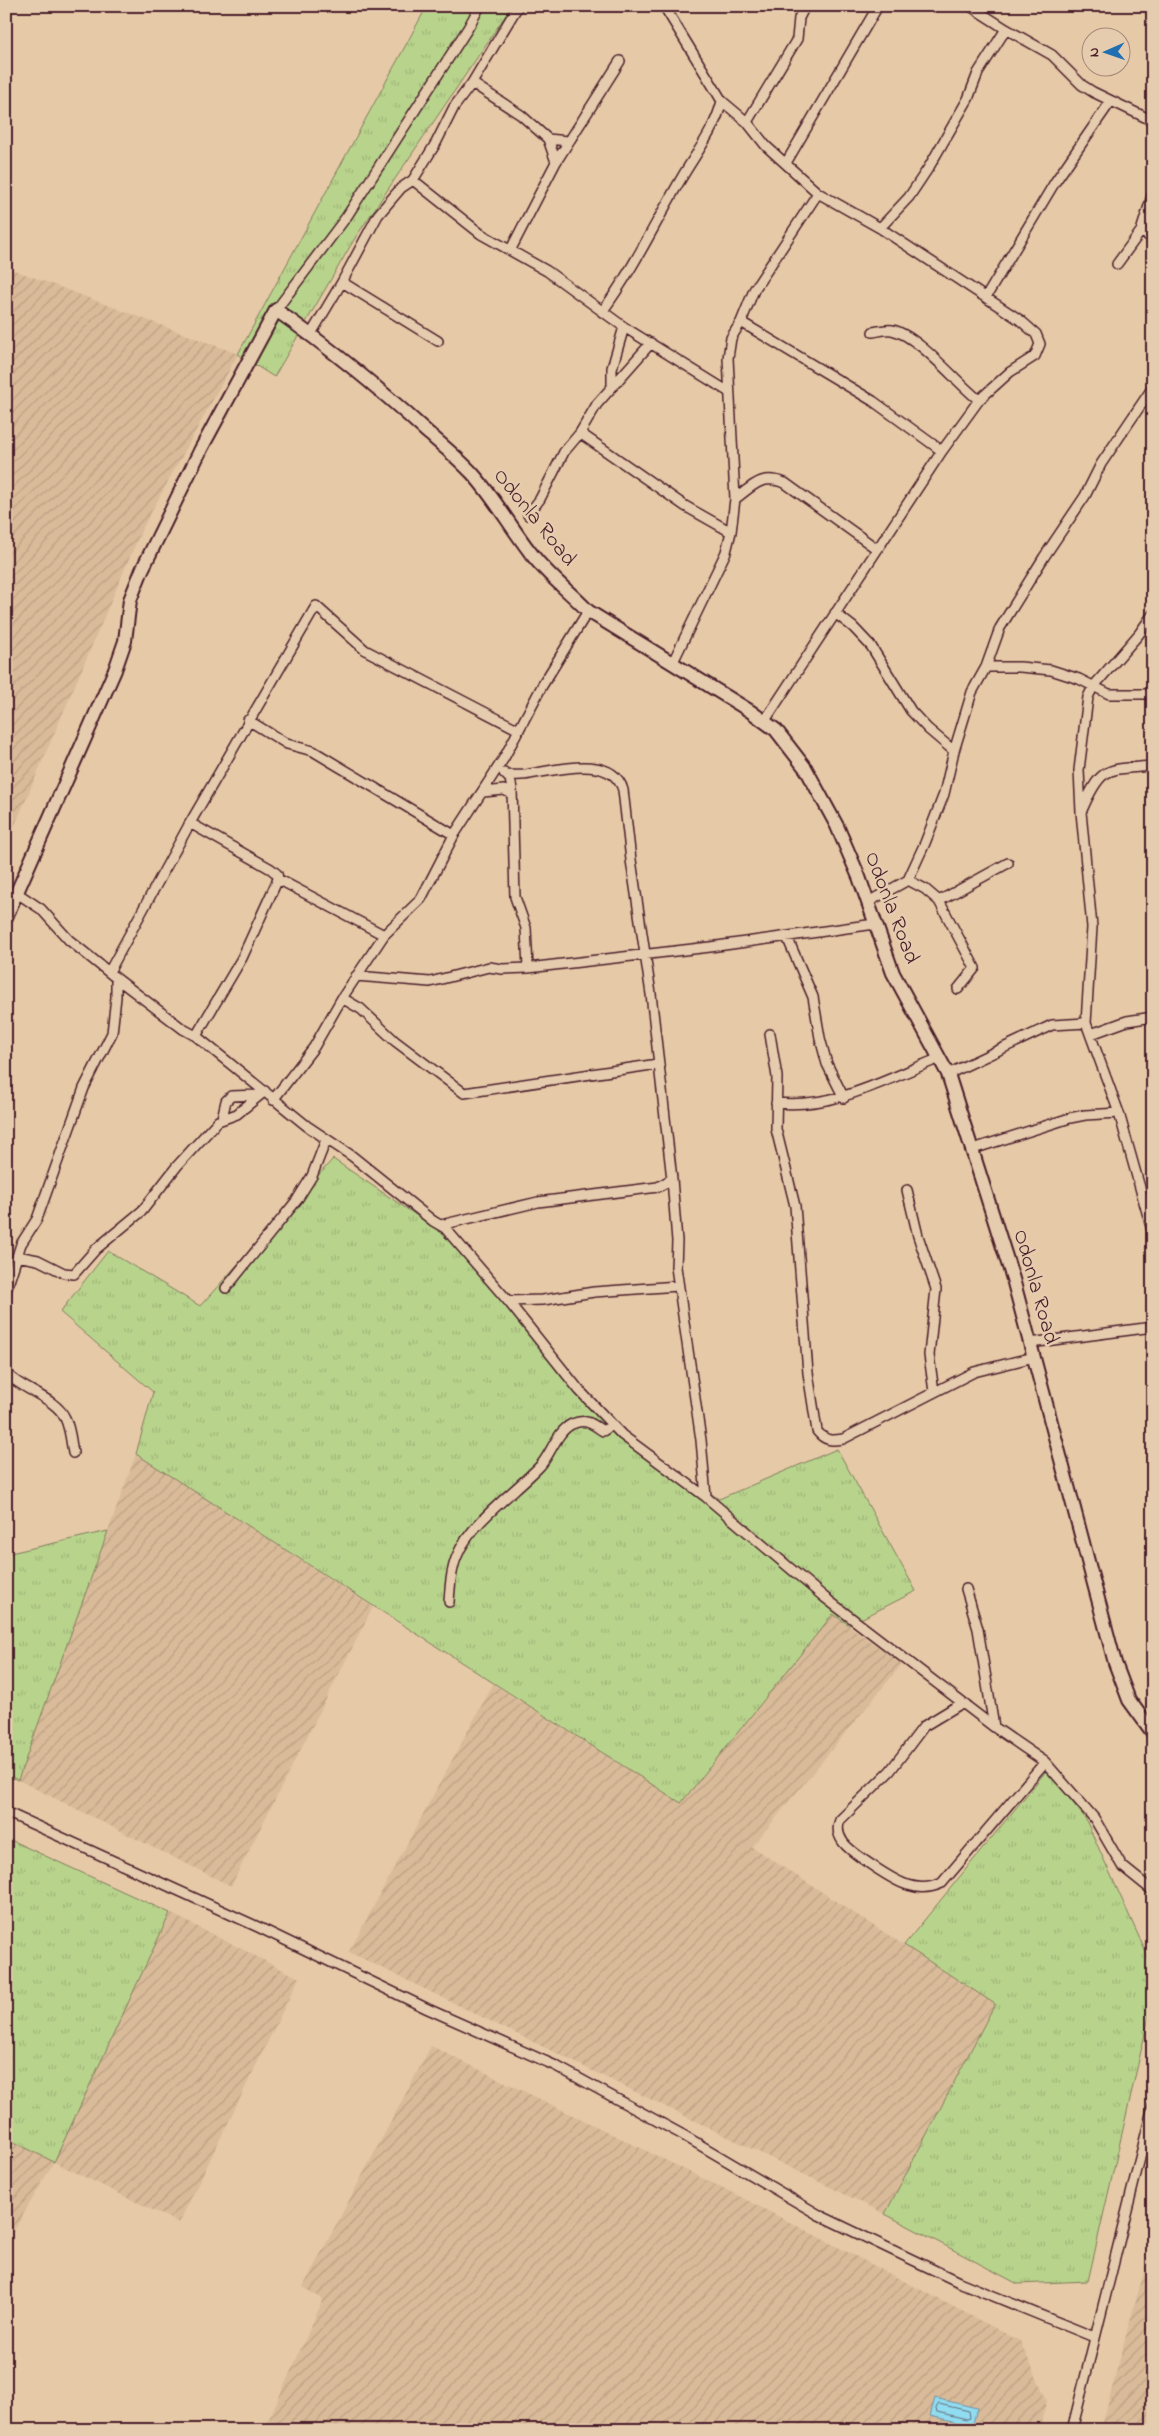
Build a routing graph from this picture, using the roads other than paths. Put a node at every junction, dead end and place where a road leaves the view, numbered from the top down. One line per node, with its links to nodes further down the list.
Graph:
1 (480, 6): 28 (street)
2 (518, 6): 9 (street)
3 (805, 6): 13 (street)
4 (878, 6): 17 (street)
5 (970, 6): 7 (street)
6 (669, 9): 10 (street)
7 (1006, 30): 11 (street); 21 (street)
8 (620, 61): 15 (street)
9 (472, 83): 14 (street); 18 (street)
10 (722, 101): 13 (street); 29 (street)
11 (1110, 101): 12 (street); 27 (street)
12 (1153, 121)
13 (747, 122): 17 (street)
14 (548, 139): 15 (street); 16 (street)
15 (568, 140): 16 (street)
16 (556, 162): 24 (street)
17 (786, 163): 19 (street)
18 (413, 180): 24 (street); 26 (street)
19 (818, 193): 21 (street); 30 (street)
20 (1153, 193): 22 (street)
21 (880, 228): 27 (street)
22 (1141, 231): 23 (street); 25 (street)
23 (1153, 239)
24 (511, 250): 29 (street)
25 (1117, 264)
26 (342, 282): 33 (street); 34 (street)
27 (986, 297): 39 (street)
28 (276, 310): 33 (street, Odonla Road); 69 (street)
29 (602, 312): 31 (street)
30 (741, 322): 38 (street); 41 (street)
31 (624, 327): 35 (street); 36 (street)
32 (873, 332): 39 (street)
33 (310, 334): 46 (street, Odonla Road)
34 (438, 341)
35 (651, 343): 36 (street); 38 (street)
36 (612, 386): 40 (street)
37 (1153, 387): 50 (street)
38 (729, 392): 42 (street)
39 (979, 400): 41 (street)
40 (580, 433): 43 (street); 44 (street)
41 (942, 451): 45 (street)
42 (735, 499): 44 (street); 45 (street)
43 (528, 516)
44 (731, 532): 49 (street)
45 (878, 549): 47 (street)
46 (588, 612): 49 (street, Odonla Road); 55 (street)
47 (835, 613): 54 (street); 56 (street)
48 (1153, 614): 51 (street)
49 (673, 662): 54 (street, Odonla Road)
50 (986, 667): 51 (street); 56 (street)
51 (1093, 687): 52 (street); 63 (street)
52 (1153, 694)
53 (248, 720): 55 (street); 64 (street); 65 (street)
54 (764, 722): 71 (street, Odonla Road)
55 (519, 730): 58 (street)
56 (954, 751): 68 (street)
57 (1153, 766): 63 (street)
58 (497, 768): 59 (street); 62 (street)
59 (507, 775): 60 (street); 61 (street)
60 (529, 775): 61 (street); 76 (street)
61 (512, 791): 62 (street); 77 (street)
62 (482, 792): 65 (street)
63 (1081, 812): 85 (street)
64 (190, 823): 67 (street); 78 (street)
65 (454, 835): 74 (street)
66 (1008, 863): 70 (street)
67 (278, 879): 74 (street); 88 (street)
68 (908, 880): 70 (street); 71 (street)
69 (17, 893): 72 (street); 78 (street)
70 (939, 901): 80 (street)
71 (868, 902): 73 (street, Odonla Road)
72 (6, 917)
73 (875, 924): 75 (street); 89 (street, Odonla Road)
74 (384, 935): 79 (street)
75 (788, 937): 76 (street); 93 (street)
76 (645, 955): 77 (street); 90 (street)
77 (528, 968): 79 (street)
78 (113, 975): 81 (street); 82 (street)
79 (356, 976): 83 (street)
80 (958, 989)
81 (132, 991): 82 (street); 88 (street)
82 (116, 997): 104 (street)
83 (342, 998): 90 (street); 94 (street)
84 (1153, 1017): 87 (street)
85 (1086, 1023): 87 (street); 91 (street)
86 (770, 1034): 95 (street)
87 (1091, 1034): 96 (street)
88 (196, 1036): 92 (street)
89 (940, 1058): 91 (street, Odonla Road); 93 (street)
90 (658, 1064): 100 (street)
91 (948, 1074): 99 (street, Odonla Road)
92 (263, 1093): 94 (street); 97 (street); 97 (street)
93 (844, 1098): 95 (street)
94 (273, 1100): 98 (street)
95 (776, 1103): 113 (street)
96 (1119, 1113): 99 (street); 103 (street)
97 (222, 1118): 104 (street)
98 (326, 1140): 102 (street); 106 (street)
99 (973, 1150): 110 (street, Odonla Road)
100 (672, 1179): 102 (street); 105 (street)
101 (907, 1190): 113 (street)
102 (441, 1226): 108 (street)
103 (1153, 1234)
104 (18, 1256): 107 (street)
105 (678, 1286): 108 (street); 116 (street)
106 (226, 1288)
107 (6, 1290)
108 (508, 1301): 114 (street)
109 (1153, 1327): 110 (street)
110 (1030, 1343): 111 (street, Odonla Road)
111 (1034, 1357): 113 (street); 121 (street, Odonla Road)
112 (6, 1373): 115 (street)
113 (934, 1392)
114 (612, 1425): 116 (street); 118 (street)
115 (73, 1453)
116 (706, 1497): 119 (street)
117 (966, 1589): 120 (street)
118 (449, 1602)
119 (962, 1702): 120 (street); 122 (street)
120 (994, 1727): 122 (street)
121 (1153, 1733)
122 (1045, 1762): 124 (street)
123 (6, 1812): 126 (street)
124 (1153, 1891)
125 (1153, 2106): 126 (street)
126 (1094, 2337): 127 (street)
127 (1072, 2430)

